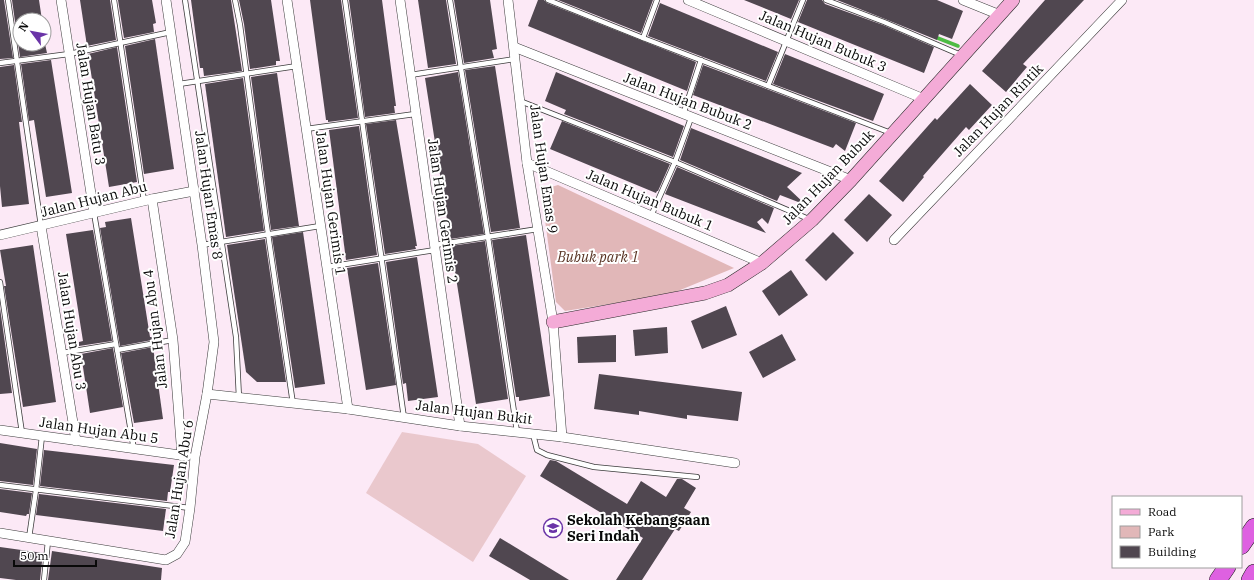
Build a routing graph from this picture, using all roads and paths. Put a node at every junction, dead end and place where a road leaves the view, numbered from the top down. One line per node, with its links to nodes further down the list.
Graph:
1 (8, 0): 29 (lane)
2 (61, 0): 26 (street, Jalan Hujan Batu 3)
3 (114, 0): 24 (lane)
4 (166, 0): 21 (street, Jalan Hujan Emas 8)
5 (185, 0): 36 (lane)
6 (236, 0): 34 (lane)
7 (287, 0): 32 (street, Jalan Hujan Gerimis 1)
8 (345, 0): 43 (lane)
9 (400, 0): 35 (street, Jalan Hujan Gerimis 2)
10 (450, 0): 33 (lane)
11 (508, 0): 25 (street, Jalan Hujan Emas 9)
12 (548, 0): 22 (lane)
13 (657, 0): 22 (lane)
14 (688, 0): 23 (street, Jalan Hujan Bubuk 3)
15 (802, 0): 23 (lane)
16 (826, 0): 27 (lane)
17 (963, 0): 20 (street)
18 (1013, 0): 20 (street, Jalan Hujan Bubuk)
19 (1122, 0): 60 (street, Jalan Hujan Rintik)
20 (1000, 15): 27 (street, Jalan Hujan Bubuk)
21 (171, 32): 24 (lane); 37 (street, Jalan Hujan Emas 8)
22 (643, 38): 30 (lane)
23 (786, 40): 38 (lane); 39 (street, Jalan Hujan Bubuk 3)
24 (121, 44): 26 (lane); 50 (lane)
25 (514, 47): 28 (street, Jalan Hujan Emas 9); 42 (street, Jalan Hujan Bubuk 2)
26 (69, 54): 29 (lane); 51 (street, Jalan Hujan Batu 3)
27 (963, 56): 39 (street, Jalan Hujan Bubuk)
28 (515, 59): 33 (lane); 40 (street, Jalan Hujan Emas 9)
29 (17, 60): 31 (lane); 54 (lane)
30 (701, 60): 38 (lane); 42 (lane)
31 (0, 63)
32 (297, 66): 34 (lane); 44 (street, Jalan Hujan Gerimis 1)
33 (460, 68): 35 (lane); 59 (lane)
34 (246, 73): 36 (lane); 57 (lane)
35 (410, 75): 41 (street, Jalan Hujan Gerimis 2)
36 (198, 81): 37 (lane); 61 (lane)
37 (179, 84): 49 (street, Jalan Hujan Emas 8)
38 (768, 86): 45 (lane)
39 (924, 98): 45 (street, Jalan Hujan Bubuk)
40 (520, 101): 46 (lane); 47 (street, Jalan Hujan Emas 9)
41 (415, 114): 43 (lane); 63 (street, Jalan Hujan Gerimis 2)
42 (687, 116): 46 (lane); 48 (street, Jalan Hujan Bubuk 2)
43 (363, 122): 44 (lane); 64 (lane)
44 (306, 129): 55 (street, Jalan Hujan Gerimis 1)
45 (892, 134): 48 (street, Jalan Hujan Bubuk)
46 (675, 162): 52 (lane); 53 (lane)
47 (527, 163): 52 (street, Jalan Hujan Bubuk 1); 56 (street, Jalan Hujan Emas 9)
48 (851, 180): 53 (street, Jalan Hujan Bubuk)
49 (194, 191): 50 (street, Jalan Hujan Abu); 62 (street, Jalan Hujan Emas 8)
50 (148, 200): 51 (street, Jalan Hujan Abu); 69 (street, Jalan Hujan Abu 4)
51 (94, 213): 54 (street, Jalan Hujan Abu); 70 (lane)
52 (651, 216): 65 (street, Jalan Hujan Bubuk 1)
53 (812, 220): 65 (street, Jalan Hujan Bubuk)
54 (41, 226): 58 (street, Jalan Hujan Abu); 72 (street, Jalan Hujan Abu 3)
55 (320, 226): 57 (lane); 66 (street, Jalan Hujan Gerimis 1)
56 (538, 229): 59 (lane); 68 (street, Jalan Hujan Emas 9)
57 (268, 234): 61 (lane); 75 (lane)
58 (0, 235)
59 (488, 237): 63 (lane); 80 (lane)
60 (894, 240)
61 (221, 242): 62 (lane); 74 (lane)
62 (202, 245): 73 (street, Jalan Hujan Emas 8)
63 (434, 248): 64 (lane); 78 (street, Jalan Hujan Gerimis 2)
64 (382, 258): 66 (lane); 77 (lane)
65 (762, 263): 68 (street, Jalan Hujan Bubuk)
66 (327, 267): 76 (street, Jalan Hujan Gerimis 1)
67 (0, 282): 81 (lane)
68 (553, 322): 84 (street, Jalan Hujan Emas 9)
69 (173, 340): 71 (lane); 87 (street, Jalan Hujan Abu 4)
70 (116, 344): 71 (lane); 72 (lane)
71 (117, 350): 86 (lane)
72 (62, 353): 85 (street, Jalan Hujan Abu 3)
73 (207, 394): 74 (street, Jalan Hujan Bukit); 88 (street, Jalan Hujan Abu 6)
74 (239, 398): 75 (street, Jalan Hujan Bukit)
75 (293, 404): 76 (street, Jalan Hujan Bukit)
76 (348, 409): 77 (street, Jalan Hujan Bukit)
77 (404, 418): 78 (street, Jalan Hujan Bukit)
78 (460, 426): 80 (street, Jalan Hujan Bukit)
79 (0, 430): 81 (street, Jalan Hujan Abu 5)
80 (517, 432): 82 (street, Jalan Hujan Bukit)
81 (22, 433): 83 (street, Jalan Hujan Abu 5)
82 (533, 434): 84 (street, Jalan Hujan Bukit); 90 (lane)
83 (42, 436): 85 (street, Jalan Hujan Abu 5); 92 (lane)
84 (562, 437): 89 (street, Jalan Hujan Bukit)
85 (76, 441): 86 (street, Jalan Hujan Abu 5)
86 (134, 450): 87 (street, Jalan Hujan Abu 5)
87 (182, 456): 88 (street, Jalan Hujan Abu 5)
88 (194, 457): 93 (street, Jalan Hujan Abu 6)
89 (735, 464)
90 (697, 477)
91 (0, 485): 92 (lane)
92 (36, 490): 93 (lane); 96 (lane)
93 (190, 508): 97 (street, Jalan Hujan Abu 6)
94 (1254, 527): 98 (highway)
95 (0, 533): 96 (street, Jalan Hujan Abu 6)
96 (29, 538): 97 (street, Jalan Hujan Abu 6)
97 (48, 541): 101 (lane)
98 (1242, 545)
99 (1226, 568): 102 (highway)
100 (1254, 573): 103 (highway)
101 (44, 580)
102 (1218, 580)
103 (1250, 580)

